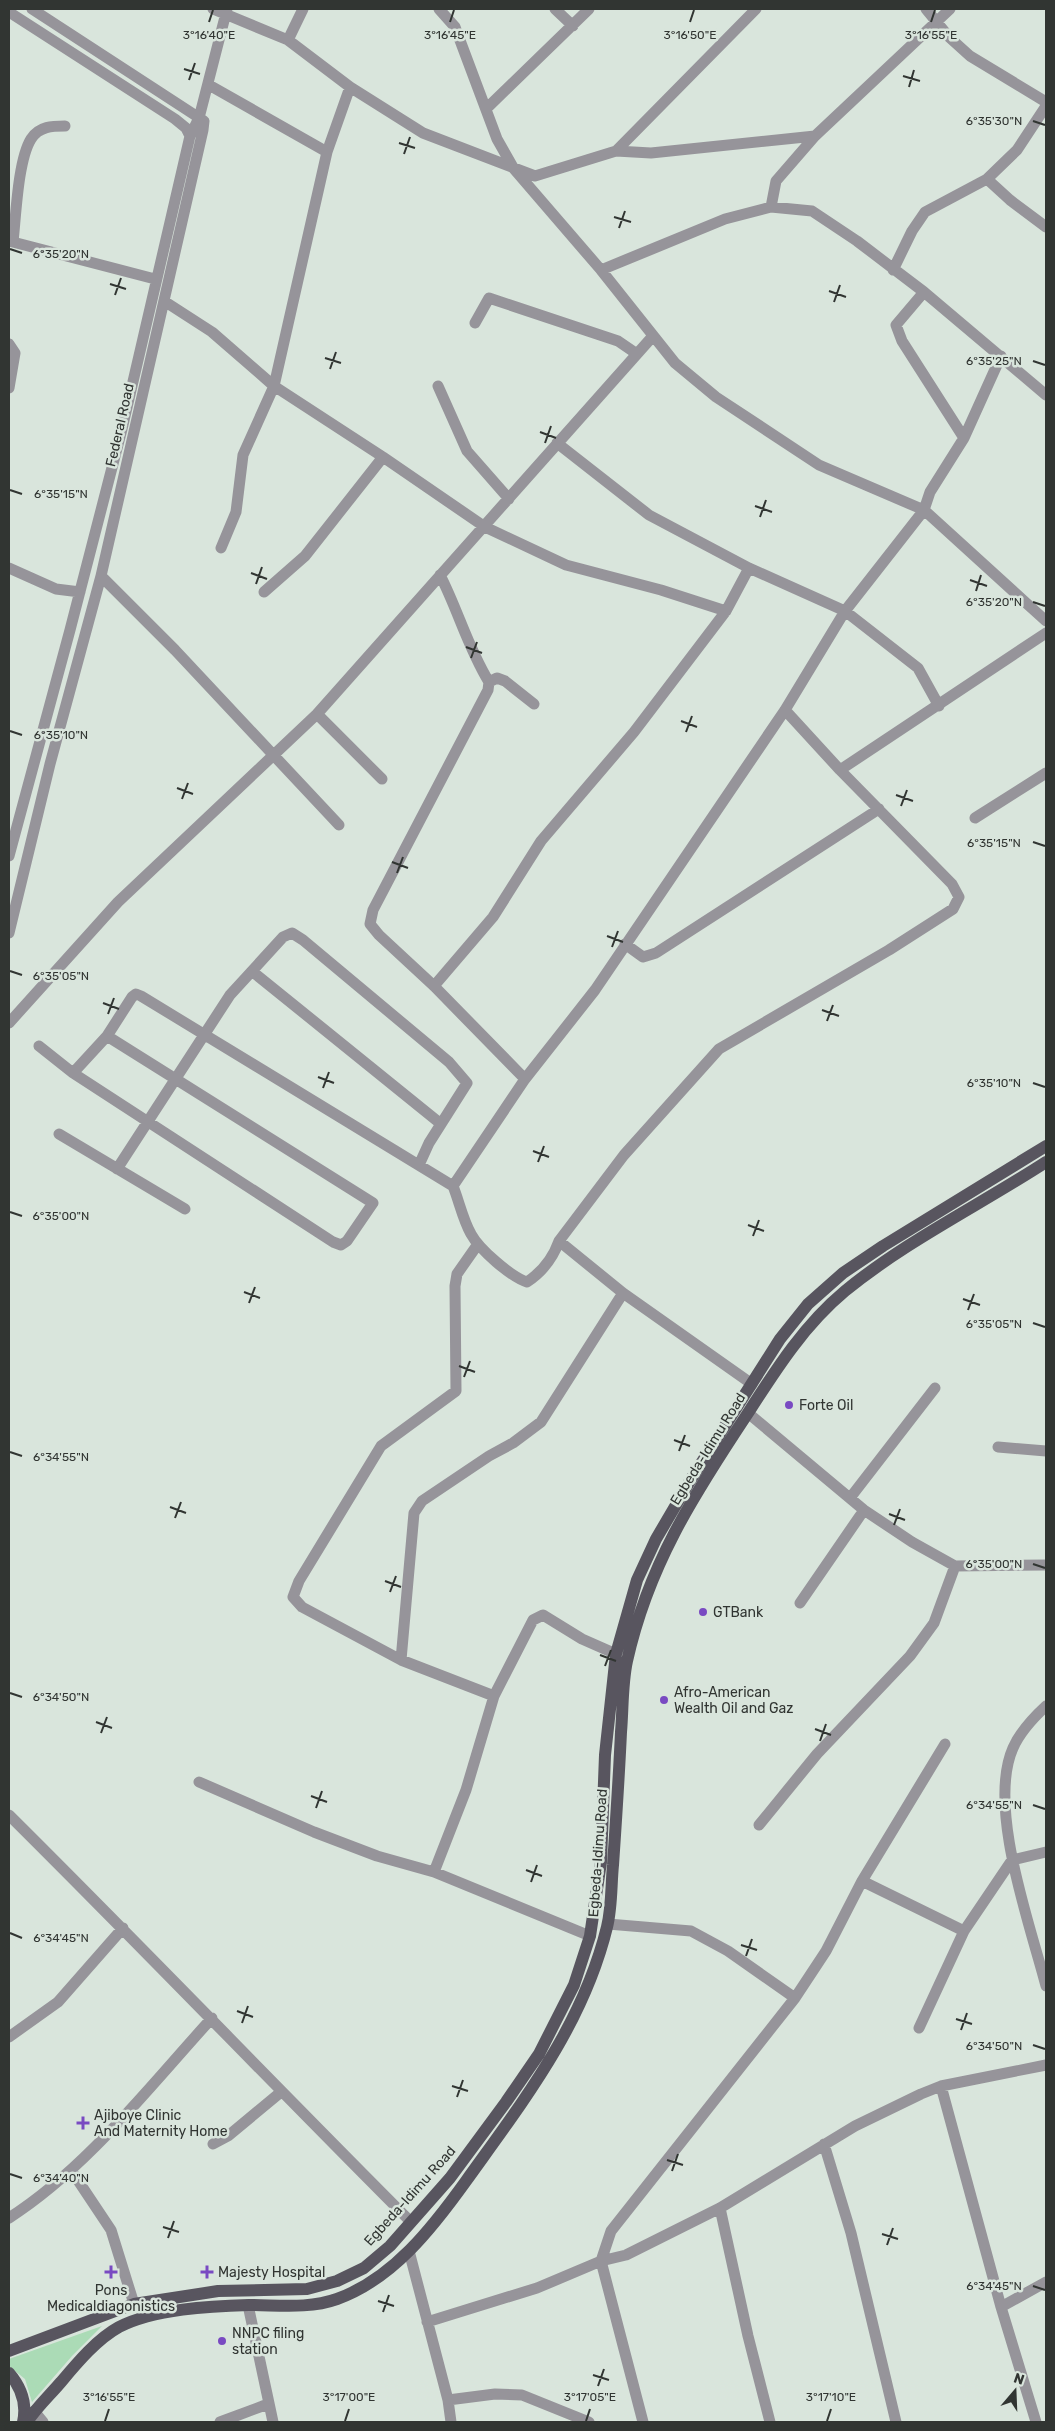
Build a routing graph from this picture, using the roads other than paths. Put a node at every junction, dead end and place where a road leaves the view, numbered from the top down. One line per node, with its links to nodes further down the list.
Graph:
1 (32, 9): 19 (street)
2 (213, 9): 10 (street)
3 (303, 9): 14 (street)
4 (439, 9): 18 (street)
5 (555, 9): 13 (street)
6 (589, 9): 13 (street)
7 (756, 9): 23 (street)
8 (926, 9): 12 (street)
9 (950, 9): 12 (street)
10 (226, 11): 14 (street); 15 (street)
11 (9, 12): 21 (street)
12 (937, 22): 17 (street); 22 (street)
13 (573, 26): 18 (street)
14 (288, 40): 16 (street)
15 (209, 85): 19 (street); 24 (street)
16 (350, 87): 24 (street); 25 (street)
17 (1046, 104): 26 (street)
18 (487, 108): 25 (street)
19 (199, 118): 21 (street, Federal Road); 34 (street, Federal Road)
20 (65, 126): 29 (street)
21 (190, 136): 32 (street, Federal Road)
22 (815, 136): 23 (street); 27 (street)
23 (616, 151): 25 (street)
24 (327, 152): 40 (street)
25 (514, 169): 30 (street)
26 (987, 179): 28 (street); 31 (street)
27 (771, 207): 30 (street); 31 (street)
28 (1046, 227)
29 (11, 241): 32 (street)
30 (601, 270): 36 (street)
31 (893, 270): 33 (street)
32 (156, 279): 55 (street, Federal Road)
33 (924, 292): 39 (street); 44 (street)
34 (164, 301): 40 (street); 54 (street, Federal Road)
35 (475, 323): 38 (street)
36 (652, 336): 38 (street); 48 (street)
37 (9, 344): 42 (street)
38 (637, 354): 45 (street)
39 (1000, 356): 43 (street); 44 (street)
40 (274, 386): 46 (street); 50 (street)
41 (438, 386): 47 (street)
42 (9, 388)
43 (1046, 394)
44 (964, 438): 48 (street)
45 (557, 443): 47 (street); 52 (street)
46 (383, 457): 49 (street); 56 (street)
47 (509, 499): 49 (street)
48 (924, 510): 58 (street); 59 (street)
49 (485, 527): 53 (street); 57 (street)
50 (221, 548)
51 (9, 568): 55 (street)
52 (749, 568): 57 (street); 58 (street)
53 (440, 575): 61 (street); 65 (street)
54 (101, 576): 66 (street); 71 (street, Federal Road)
55 (80, 592): 70 (street, Federal Road)
56 (264, 592)
57 (726, 611): 79 (street)
58 (845, 612): 63 (street); 64 (street)
59 (1046, 622)
60 (1046, 633): 63 (street)
61 (489, 682): 62 (street); 79 (street)
62 (534, 704)
63 (939, 706): 67 (street)
64 (786, 710): 67 (street); 77 (street)
65 (317, 714): 66 (street); 69 (street)
66 (273, 757): 74 (street); 80 (street)
67 (840, 770): 72 (street)
68 (1046, 773): 73 (street)
69 (382, 779)
70 (24, 800): 71 (street); 75 (street, Federal Road)
71 (41, 804): 76 (street, Federal Road)
72 (879, 809): 77 (street); 96 (street)
73 (975, 818)
74 (339, 825)
75 (9, 856)
76 (9, 933)
77 (625, 944): 86 (street)
78 (253, 972): 82 (street); 88 (street); 88 (street)
79 (434, 986): 86 (street)
80 (9, 1023)
81 (107, 1036): 82 (street); 84 (street); 85 (street)
82 (205, 1036): 85 (street); 92 (street)
83 (39, 1046): 84 (street)
84 (73, 1073): 87 (street)
85 (177, 1078): 87 (street); 87 (street)
86 (524, 1079): 94 (street)
87 (147, 1122): 93 (street)
88 (441, 1124): 92 (street)
89 (59, 1134): 93 (street)
90 (1046, 1146): 99 (main road, Egbeda-Idimu Road)
91 (1046, 1162): 101 (main road, Egbeda-Idimu Road)
92 (419, 1165): 94 (street)
93 (117, 1169): 95 (street)
94 (453, 1186): 97 (street)
95 (185, 1209)
96 (560, 1241): 97 (street); 98 (street)
97 (478, 1244): 110 (street)
98 (623, 1293): 99 (street); 110 (street)
99 (752, 1384): 109 (main road, Egbeda-Idimu Road)
100 (934, 1388): 104 (street)
101 (748, 1412): 104 (street); 116 (main road, Egbeda-Idimu Road)
102 (998, 1447): 103 (street)
103 (1046, 1451)
104 (850, 1498): 105 (street)
105 (864, 1510): 107 (street); 108 (street)
106 (1046, 1564): 107 (street)
107 (955, 1566): 118 (street)
108 (800, 1603)
109 (616, 1654): 111 (street); 115 (main road, Egbeda-Idimu Road)
110 (401, 1660): 111 (street)
111 (494, 1696): 121 (street)
112 (1046, 1706): 120 (street)
113 (945, 1744): 122 (street)
114 (199, 1782): 121 (street)
115 (603, 1798): 116 (main road); 126 (main road, Egbeda-Idimu Road)
116 (617, 1800): 123 (main road, Egbeda-Idimu Road)
117 (9, 1815): 124 (street)
118 (759, 1825)
119 (1046, 1852): 120 (street)
120 (1012, 1860): 125 (street); 127 (street)
121 (434, 1872): 126 (street)
122 (862, 1882): 125 (street); 128 (street)
123 (608, 1924): 128 (street); 139 (main road, Egbeda-Idimu Road)
124 (123, 1928): 129 (street); 131 (street)
125 (964, 1932): 130 (street)
126 (590, 1936): 138 (main road, Egbeda-Idimu Road)
127 (1046, 1986)
128 (795, 1998): 144 (street)
129 (212, 2018): 134 (street); 137 (street)
130 (919, 2028)
131 (10, 2033)
132 (1046, 2065): 133 (street)
133 (941, 2086): 136 (street); 148 (street)
134 (281, 2092): 135 (street); 142 (street)
135 (213, 2144)
136 (824, 2144): 140 (street); 164 (street)
137 (72, 2170): 141 (street); 146 (street)
138 (450, 2178): 139 (main road); 142 (main road, Egbeda-Idimu Road)
139 (461, 2188): 143 (main road, Egbeda-Idimu Road)
140 (720, 2208): 144 (street); 163 (street)
141 (9, 2218)
142 (410, 2222): 146 (main road, Egbeda-Idimu Road)
143 (409, 2250): 147 (main road, Egbeda-Idimu Road); 149 (street)
144 (601, 2261): 149 (street); 162 (street)
145 (1046, 2282): 148 (street)
146 (134, 2304): 150 (main road, Egbeda-Idimu Road)
147 (248, 2305): 153 (street); 154 (main road, Egbeda-Idimu Road)
148 (1001, 2307): 165 (street)
149 (427, 2322): 152 (street)
150 (9, 2351)
151 (9, 2373): 155 (main road)
152 (448, 2400): 160 (street); 161 (street)
153 (268, 2404): 158 (street); 159 (street)
154 (34, 2411): 156 (main road, Egbeda-Idimu Road); 157 (street)
155 (23, 2422)
156 (27, 2422)
157 (43, 2422)
158 (220, 2422)
159 (273, 2422)
160 (451, 2422)
161 (585, 2422)
162 (643, 2422)
163 (770, 2422)
164 (896, 2422)
165 (1036, 2422)

